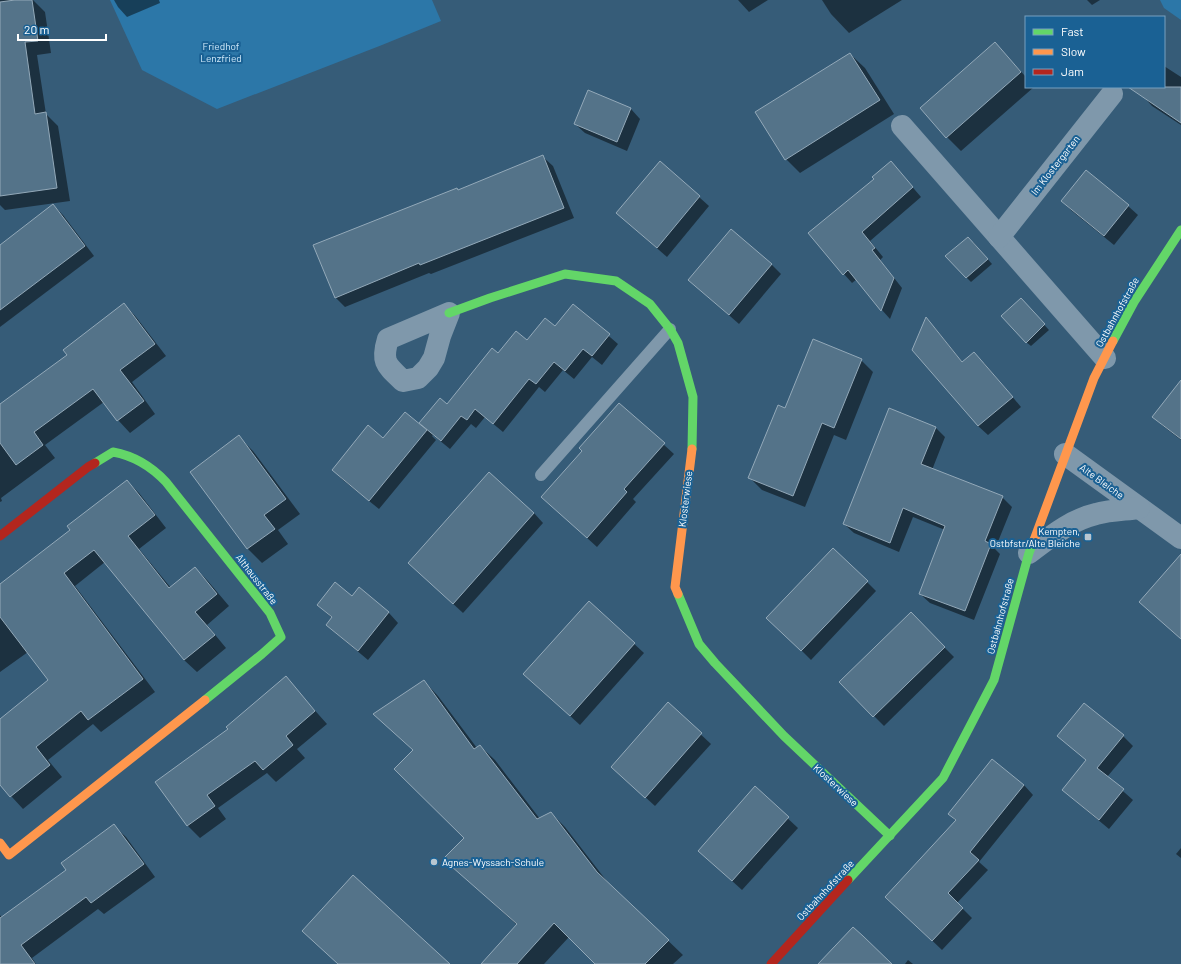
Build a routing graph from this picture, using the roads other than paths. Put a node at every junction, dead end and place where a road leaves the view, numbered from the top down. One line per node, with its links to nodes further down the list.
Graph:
1 (1112, 94): 4 (street, Im Klostergarten)
2 (902, 126): 4 (street)
3 (1181, 230): 7 (street, Ostbahnhofstraße)
4 (999, 237): 7 (street)
5 (449, 313): 6 (street, Klosterwiese)
6 (670, 329): 9 (lane); 14 (street, Klosterwiese)
7 (1105, 358): 8 (street, Ostbahnhofstraße)
8 (1065, 454): 10 (street, Alte Bleiche); 13 (street, Ostbahnhofstraße)
9 (541, 474)
10 (1139, 508): 12 (street, Alte Bleiche); 13 (street, Alte Bleiche)
11 (0, 536): 15 (street, Althausstraße)
12 (1181, 538)
13 (1029, 553): 14 (street, Ostbahnhofstraße)
14 (890, 836): 16 (street, Ostbahnhofstraße)
15 (0, 844)
16 (772, 964)

